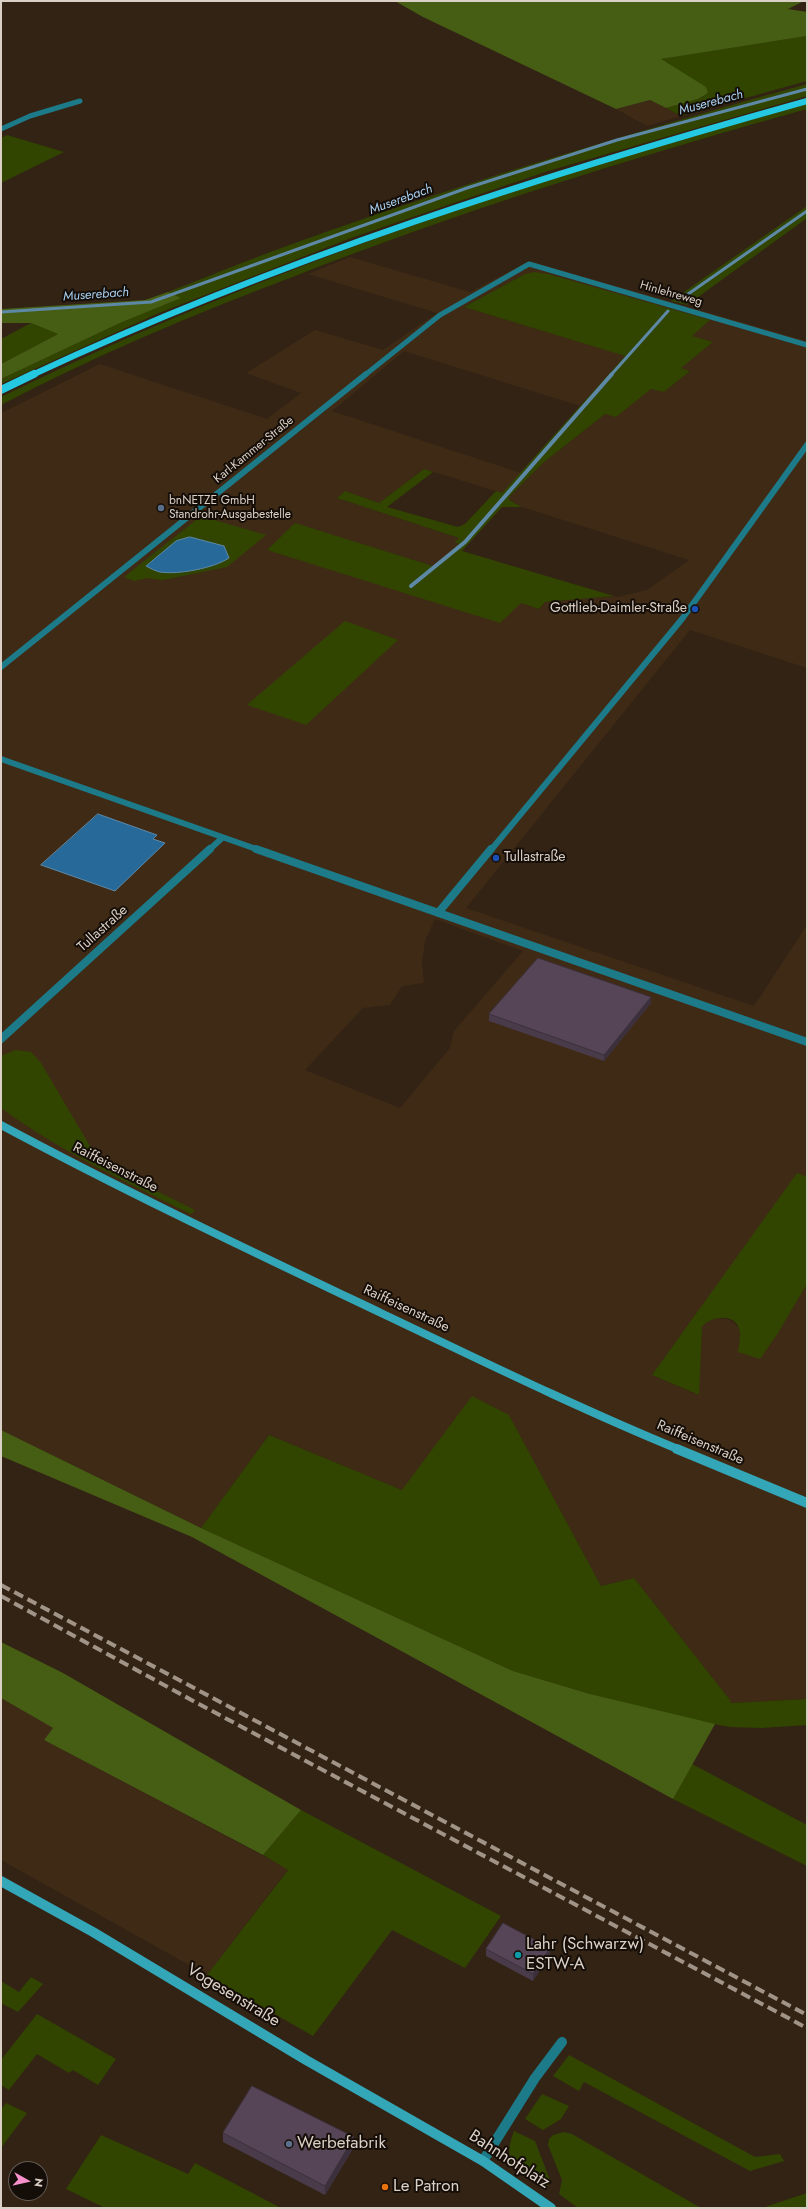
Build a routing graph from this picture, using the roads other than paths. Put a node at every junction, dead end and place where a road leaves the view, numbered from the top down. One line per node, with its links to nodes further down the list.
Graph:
1 (80, 101): 3 (street)
2 (807, 101): 6 (main road)
3 (1, 129)
4 (529, 264): 5 (street, Hinlehreweg); 8 (street, Karl-Kammer-Straße)
5 (807, 344)
6 (1, 390)
7 (807, 445): 11 (street)
8 (1, 667)
9 (1, 759): 10 (street)
10 (222, 838): 11 (street); 12 (street, Tullastraße)
11 (438, 913): 13 (street)
12 (1, 1039)
13 (807, 1042)
14 (1, 1125): 15 (street, Raiffeisenstraße)
15 (807, 1503)
16 (1, 1881): 18 (street, Vogesenstraße)
17 (562, 2042): 19 (street)
18 (447, 2142): 19 (street, Bahnhofplatz)
19 (483, 2161): 20 (street, Bahnhofplatz)
20 (551, 2208)

